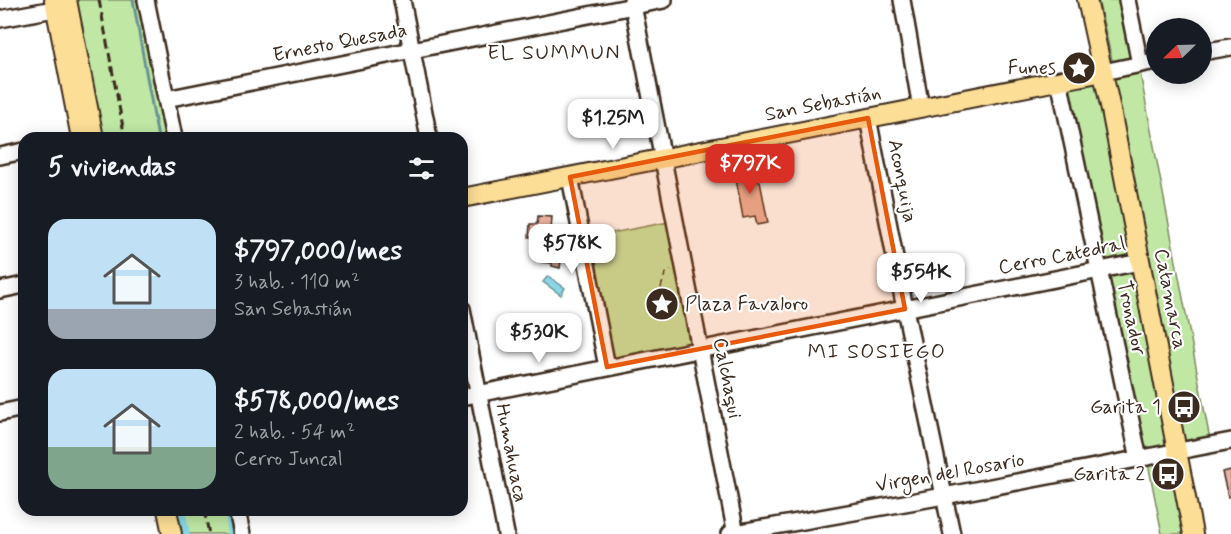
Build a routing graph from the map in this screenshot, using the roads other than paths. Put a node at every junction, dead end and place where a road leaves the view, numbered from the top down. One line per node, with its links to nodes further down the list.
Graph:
1 (146, 0): 17 (street)
2 (402, 0): 11 (street)
3 (664, 0): 7 (street, Ernesto Quesada)
4 (902, 0): 18 (street)
5 (1087, 0): 15 (main road, Catamarca)
6 (1127, 0): 14 (street)
7 (632, 3): 11 (street, Ernesto Quesada); 26 (street, Calchaqui)
8 (61, 4): 9 (street); 20 (main road); 21 (main road)
9 (0, 19)
10 (1231, 46): 12 (street)
11 (412, 50): 17 (street, Ernesto Quesada); 23 (street)
12 (1212, 50)
13 (1146, 63): 14 (street, San Sebastián)
14 (1140, 64): 15 (street, San Sebastián)
15 (1103, 72): 16 (main road, San Sebastián); 29 (main road, Catamarca)
16 (1059, 80): 18 (main road, San Sebastián); 30 (street, Tronador)
17 (166, 99): 22 (street)
18 (921, 108): 19 (main road, San Sebastián)
19 (868, 118): 26 (main road, San Sebastián); 33 (street, Aconquija)
20 (80, 132)
21 (92, 132)
22 (173, 132)
23 (428, 132)
24 (18, 152): 25 (street)
25 (0, 156)
26 (663, 159): 27 (main road, San Sebastián); 35 (street, Calchaqui)
27 (570, 177): 28 (main road, San Sebastián); 36 (street)
28 (468, 197)
29 (1140, 262): 30 (street, Cerro Catedral); 42 (main road, Catamarca)
30 (1099, 270): 33 (street, Cerro Catedral); 43 (street, Tronador)
31 (18, 286): 32 (street)
32 (0, 290)
33 (905, 309): 35 (street, Cerro Catedral); 44 (street, Aconquija)
34 (468, 341): 37 (street, Humahuaca)
35 (700, 349): 36 (street, Cerro Catedral); 50 (street, Calchaqui)
36 (607, 367): 37 (street, Cerro Catedral)
37 (478, 394): 38 (street, Cerro Catedral); 49 (street, Humahuaca)
38 (468, 396)
39 (18, 409): 40 (street)
40 (0, 413)
41 (1231, 441): 42 (street, Virgen del Rosario)
42 (1177, 452): 43 (street, Virgen del Rosario); 52 (main road, Catamarca)
43 (1139, 459): 44 (street, Virgen del Rosario)
44 (944, 496): 50 (street, Virgen del Rosario); 51 (street, Aconquija)
45 (168, 516): 47 (main road)
46 (238, 516): 48 (street)
47 (172, 534)
48 (242, 534)
49 (506, 534)
50 (734, 534)
51 (952, 534)
52 (1193, 534)

